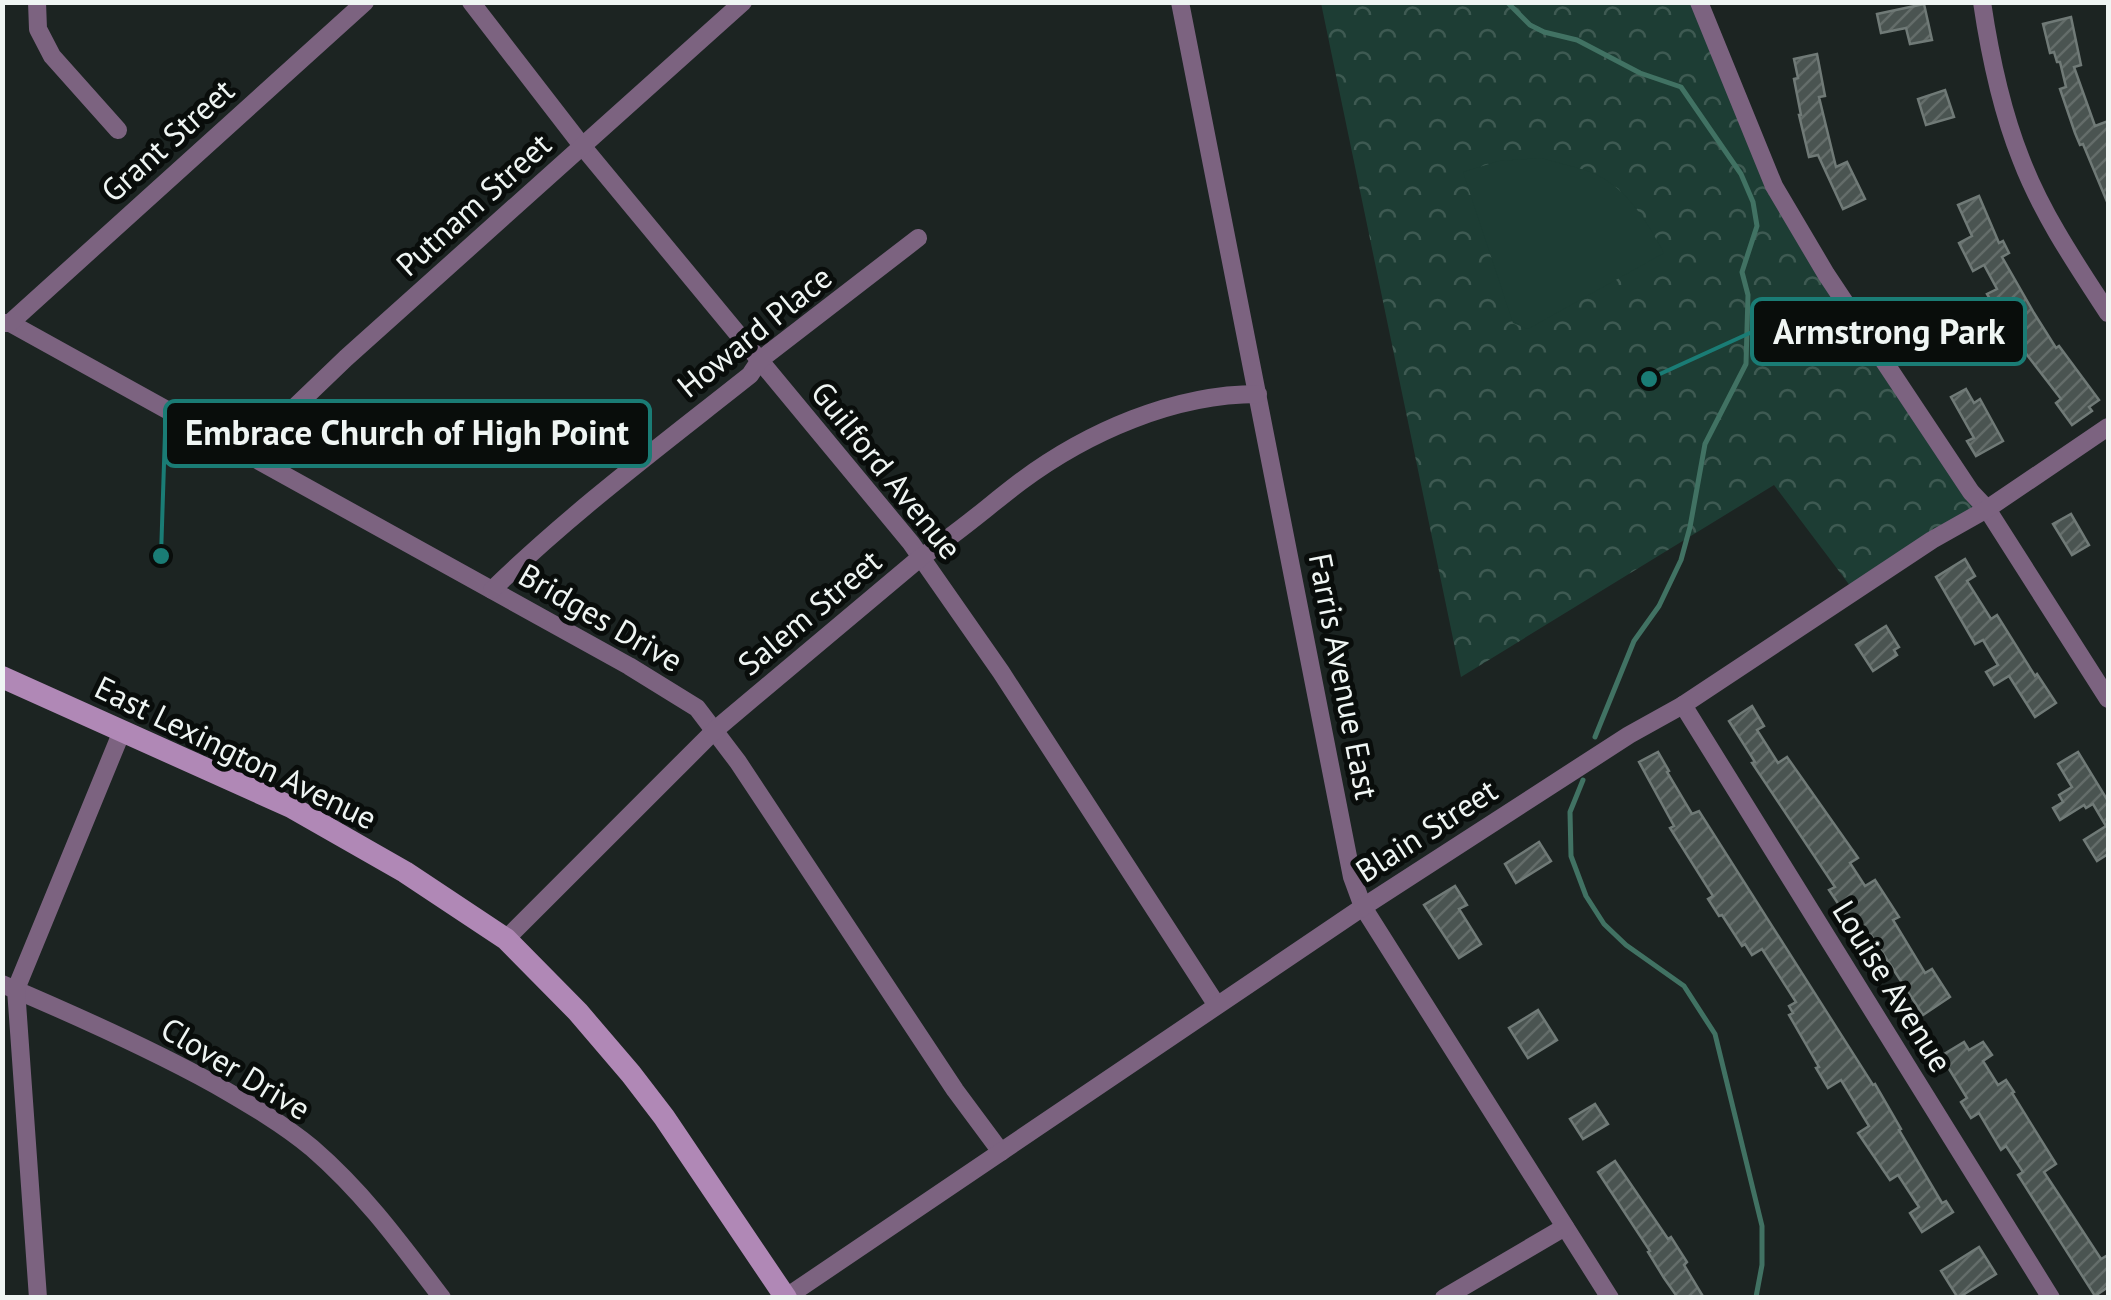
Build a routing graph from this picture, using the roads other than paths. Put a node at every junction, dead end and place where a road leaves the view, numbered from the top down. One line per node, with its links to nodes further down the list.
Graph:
1 (37, 2): 8 (street)
2 (365, 2): 12 (street, Grant Street)
3 (471, 2): 9 (street, Guilford Avenue)
4 (743, 2): 9 (street, Putnam Street)
5 (1180, 2): 14 (street, Farris Avenue East)
6 (1699, 2): 17 (street)
7 (1982, 2): 11 (street)
8 (118, 130)
9 (583, 147): 13 (street, Guilford Avenue); 16 (street, Putnam Street)
10 (918, 238): 13 (street, Howard Place)
11 (2108, 312)
12 (6, 323): 16 (street, Bridges Drive)
13 (760, 360): 18 (street, Guilford Avenue); 19 (street, Howard Place)
14 (1258, 394): 18 (street, Salem Street); 25 (street, Farris Avenue East)
15 (2108, 427): 17 (street, Blain Street)
16 (247, 454): 19 (street, Bridges Drive)
17 (1988, 509): 21 (street); 22 (street, Blain Street)
18 (921, 557): 23 (street, Salem Street); 28 (street, Guilford Avenue)
19 (492, 590): 23 (street, Bridges Drive)
20 (2, 677): 24 (main road, East Lexington Avenue)
21 (2108, 698)
22 (1683, 706): 25 (street, Blain Street); 36 (street, Louise Avenue)
23 (715, 730): 26 (street, Salem Street); 29 (street, Bridges Drive)
24 (122, 731): 26 (main road, East Lexington Avenue); 27 (street)
25 (1363, 907): 28 (street, Blain Street); 30 (street, Farris Avenue East)
26 (506, 939): 31 (main road, East Lexington Avenue)
27 (9, 987): 32 (street); 33 (street, Clover Drive)
28 (1216, 1004): 29 (street, Blain Street)
29 (1001, 1152): 31 (street, Blain Street)
30 (1565, 1227): 34 (street); 35 (street, Farris Avenue East)
31 (786, 1297)
32 (38, 1298)
33 (442, 1298)
34 (1444, 1298)
35 (1610, 1298)
36 (2051, 1298)

